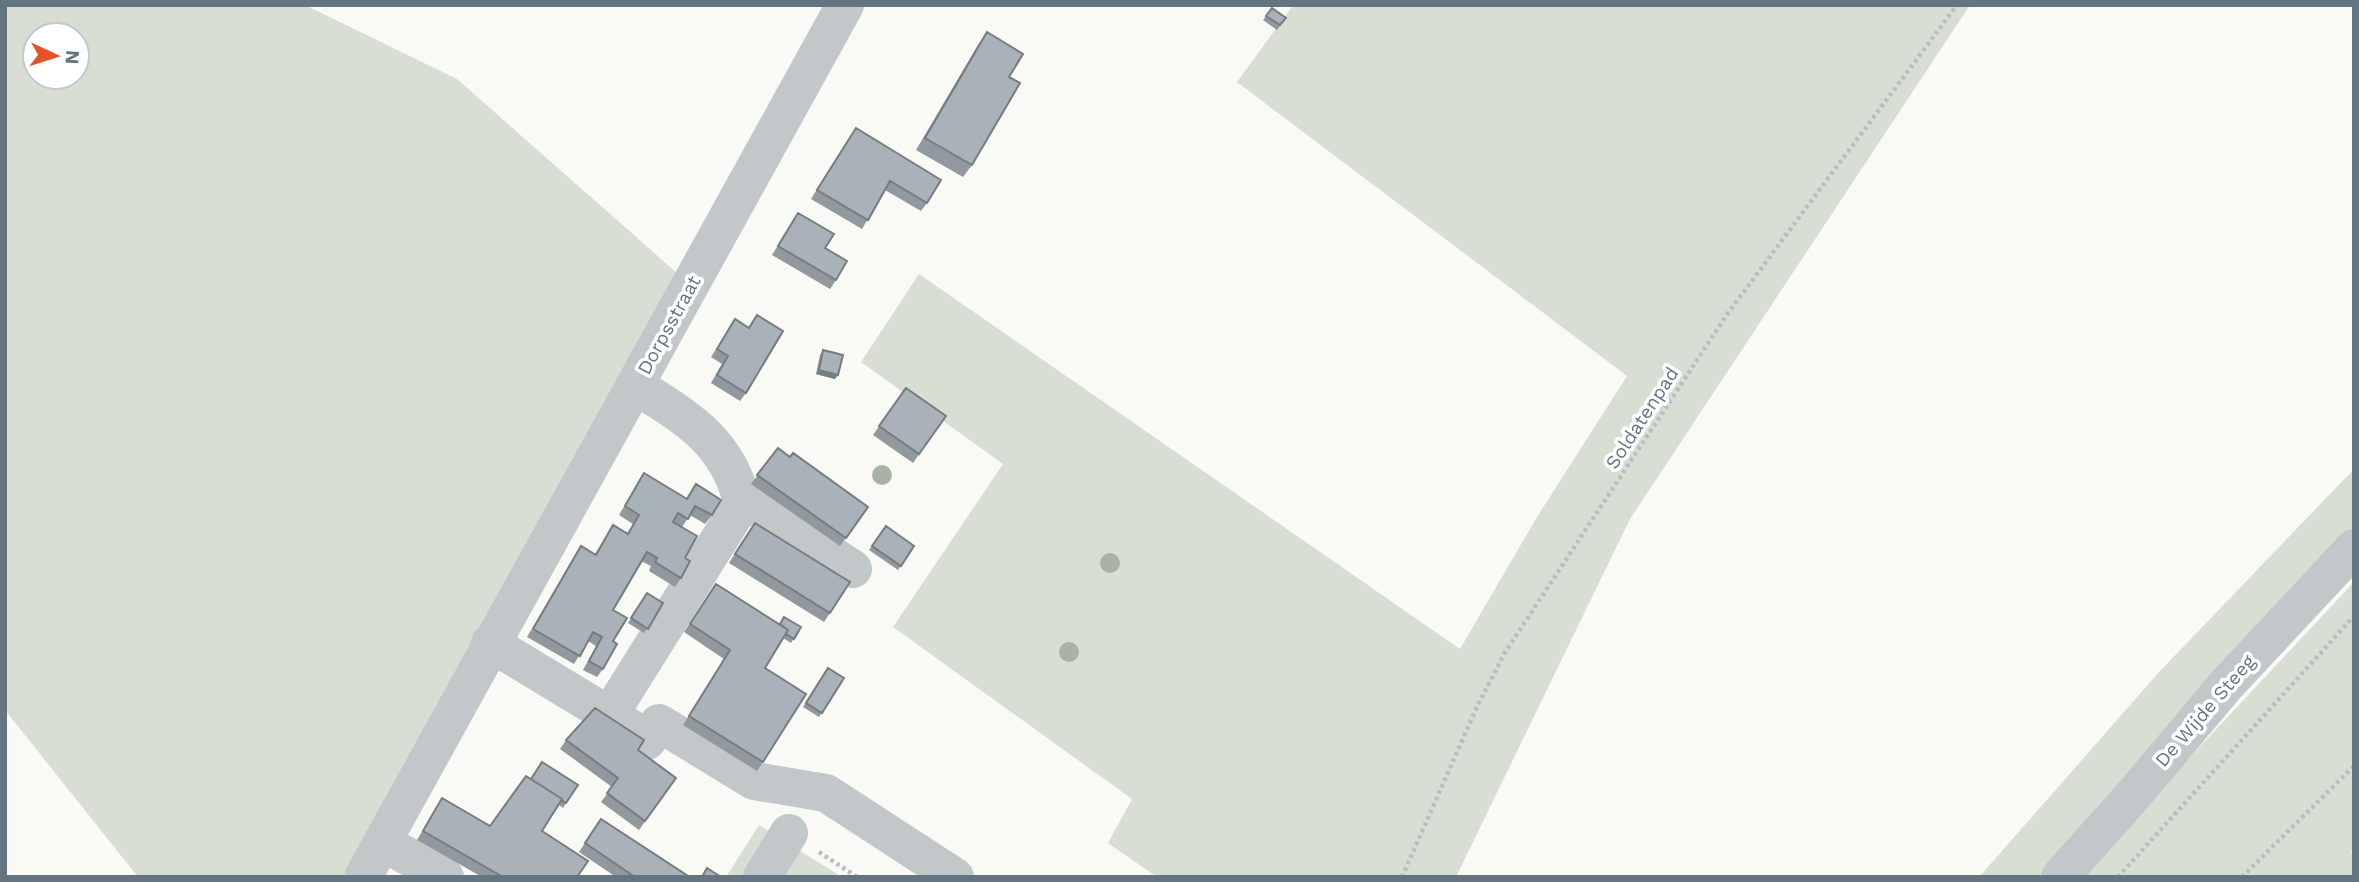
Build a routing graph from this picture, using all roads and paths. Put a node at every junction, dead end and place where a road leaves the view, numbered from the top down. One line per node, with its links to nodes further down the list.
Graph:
1 (845, 5): 3 (street, Dorpsstraat)
2 (1957, 5): 17 (path, Soldatenpad)
3 (636, 386): 4 (street); 8 (street, Dorpsstraat)
4 (738, 511): 6 (street); 9 (street)
5 (2354, 548): 18 (street, De Wijde Steeg)
6 (853, 569)
7 (2354, 616): 19 (path)
8 (490, 643): 9 (street); 12 (street, Dorpsstraat)
9 (611, 714): 16 (street)
10 (2354, 766): 20 (path)
11 (789, 833): 15 (street)
12 (382, 842): 13 (street, Dorpsstraat); 14 (street)
13 (363, 877)
14 (445, 877)
15 (762, 877)
16 (955, 877)
17 (1402, 877)
18 (2060, 877)
19 (2118, 877)
20 (2242, 877)

